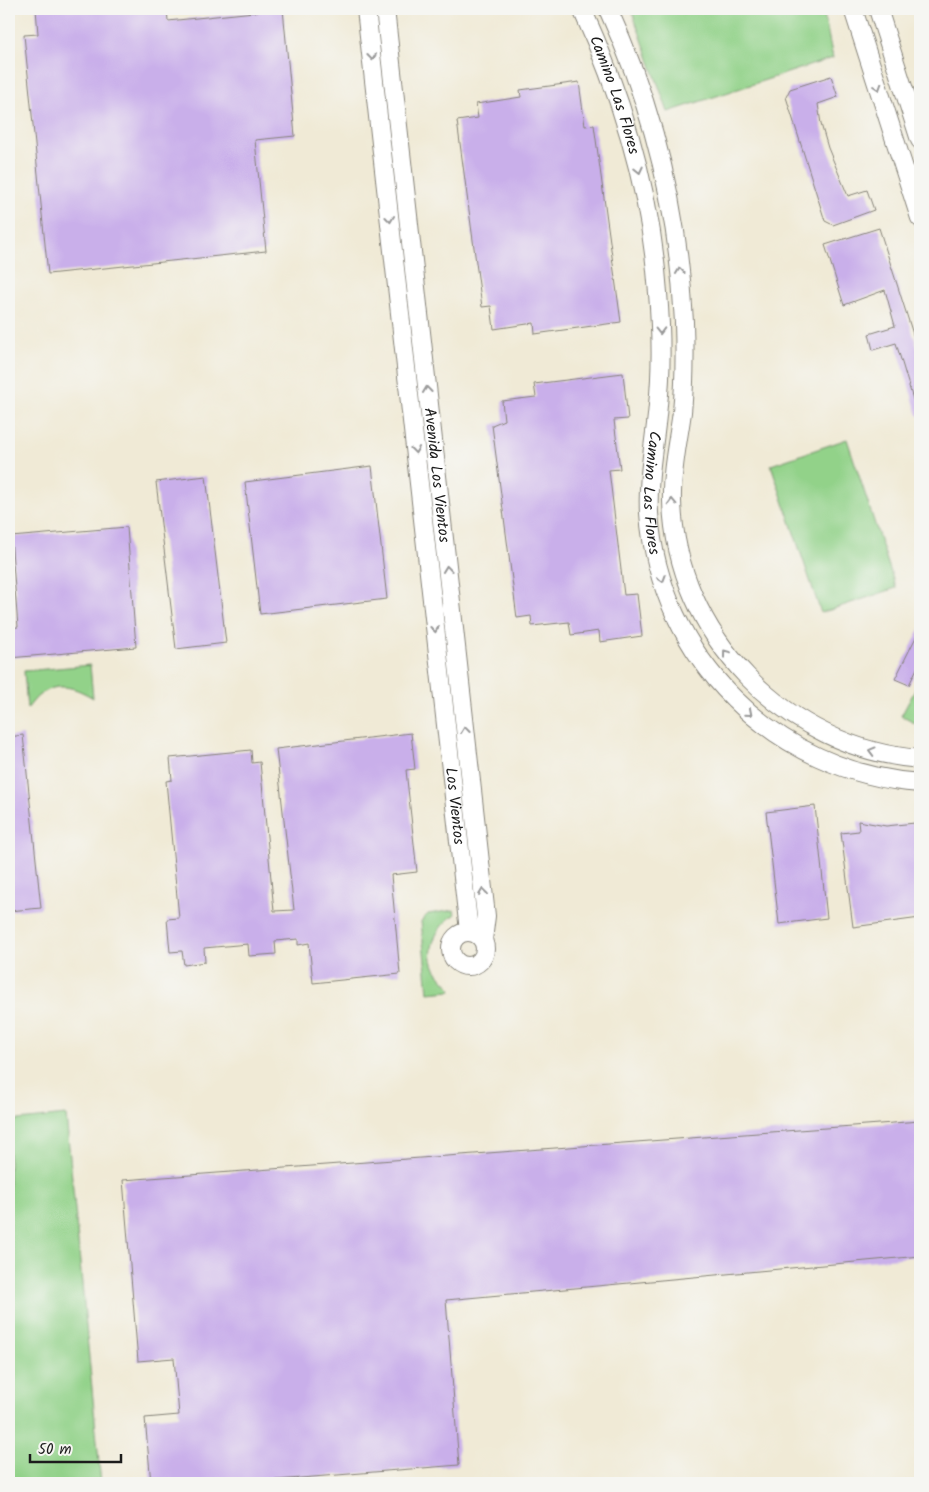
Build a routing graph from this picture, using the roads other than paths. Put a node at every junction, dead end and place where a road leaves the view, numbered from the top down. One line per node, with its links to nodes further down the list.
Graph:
1 (366, 9): 11 (street, Avenida Los Vientos, one-way to 11)
2 (385, 9): 14 (street, Avenida Los Vientos, one-way to 2)
3 (582, 9): 13 (street, Camino Las Flores, one-way to 13)
4 (608, 9): 12 (street, Camino Las Flores, one-way to 4)
5 (853, 9): 8 (street)
6 (878, 9): 7 (street)
7 (886, 33): 8 (street); 9 (street)
8 (864, 40): 10 (street, one-way to 10)
9 (920, 140)
10 (920, 218)
11 (441, 682): 14 (street, Los Vientos)
12 (920, 759)
13 (920, 783)
14 (476, 935)

